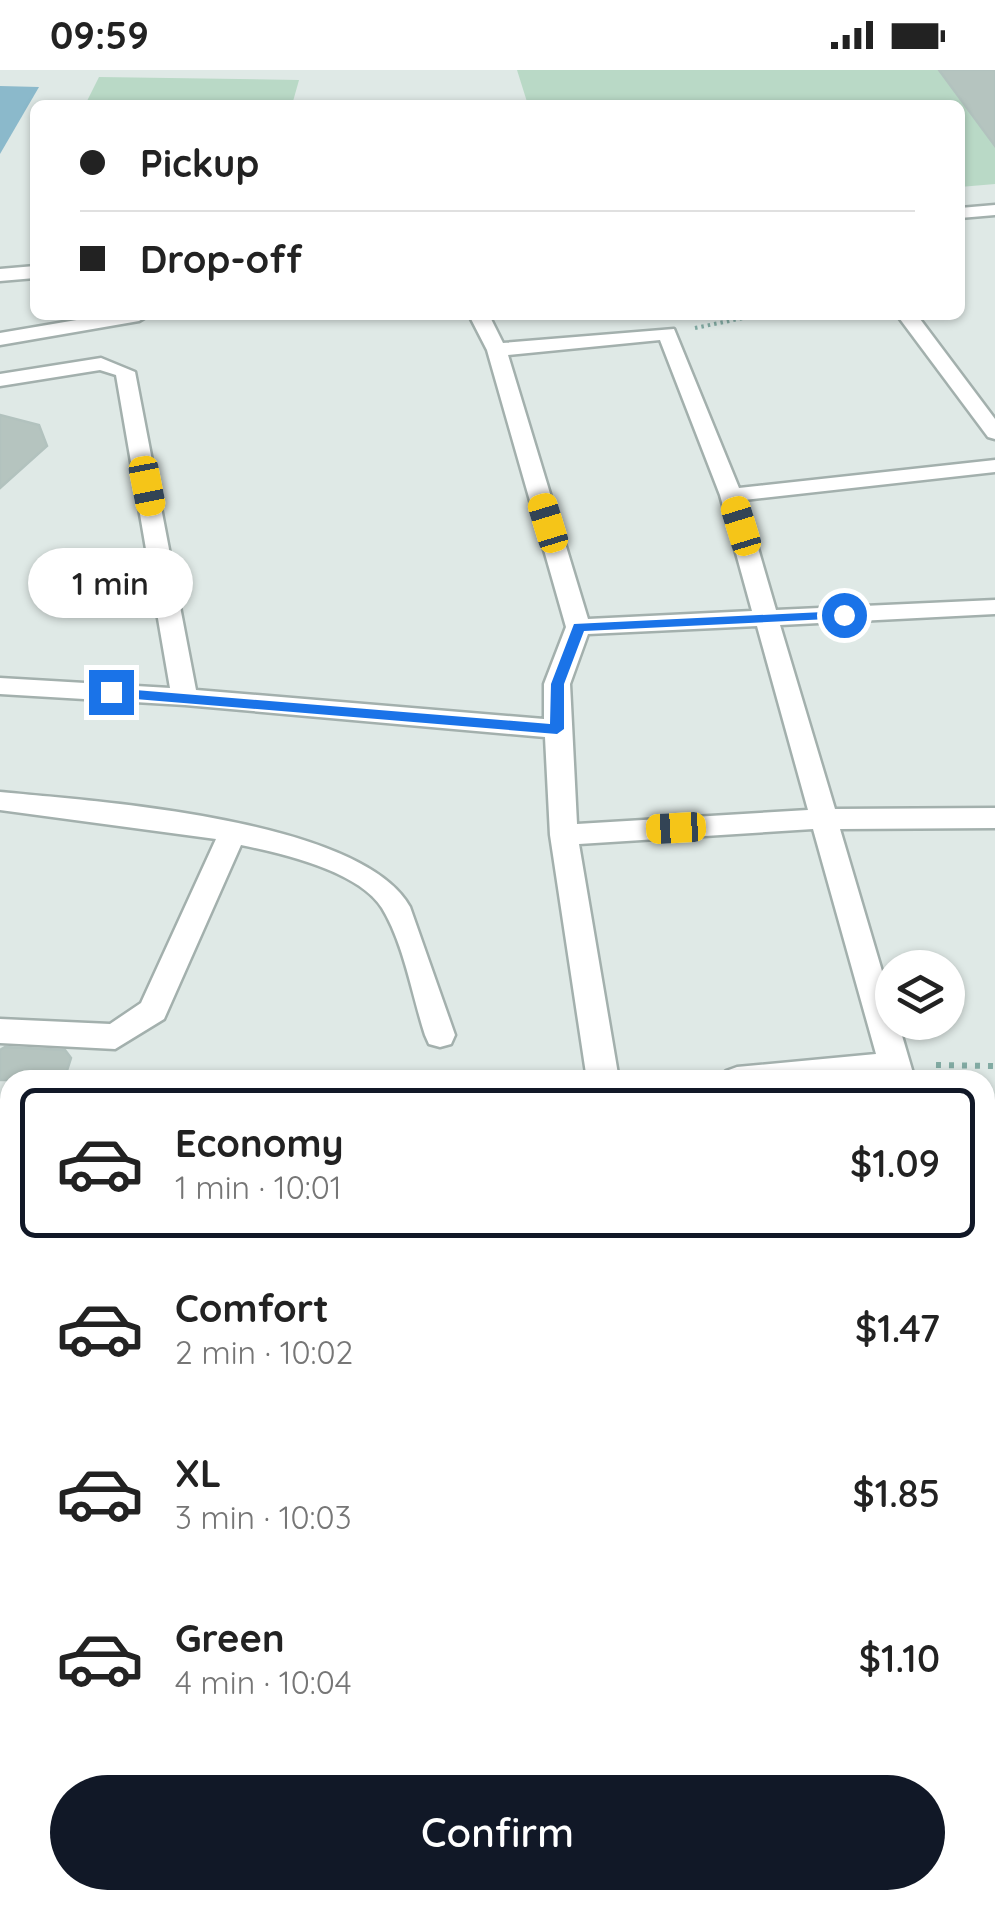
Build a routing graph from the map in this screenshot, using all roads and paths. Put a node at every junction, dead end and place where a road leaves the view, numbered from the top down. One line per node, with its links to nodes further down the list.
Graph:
1 (995, 194): 2 (street)
2 (965, 197)
3 (995, 210): 4 (street)
4 (965, 213)
5 (30, 272): 6 (street)
6 (0, 275)
7 (109, 320): 12 (street)
8 (482, 320): 13 (street)
9 (734, 320): 11 (path)
10 (910, 320): 15 (street)
11 (667, 334): 13 (street); 17 (street)
12 (0, 338)
13 (497, 350): 20 (street)
14 (0, 380): 22 (street)
15 (995, 433)
16 (995, 466): 17 (street)
17 (731, 495): 19 (street)
18 (995, 607): 19 (street)
19 (769, 619): 20 (street); 26 (street)
20 (578, 627): 23 (street)
21 (0, 686): 22 (street)
22 (185, 697): 23 (street)
23 (557, 729): 28 (street)
24 (3, 809): 27 (street)
25 (995, 818): 26 (street)
26 (826, 820): 28 (street); 33 (street)
27 (232, 834): 29 (street); 30 (street)
28 (564, 836): 32 (street)
29 (0, 1031)
30 (440, 1034)
31 (995, 1066): 34 (path)
32 (601, 1070)
33 (896, 1070)
34 (930, 1070)

